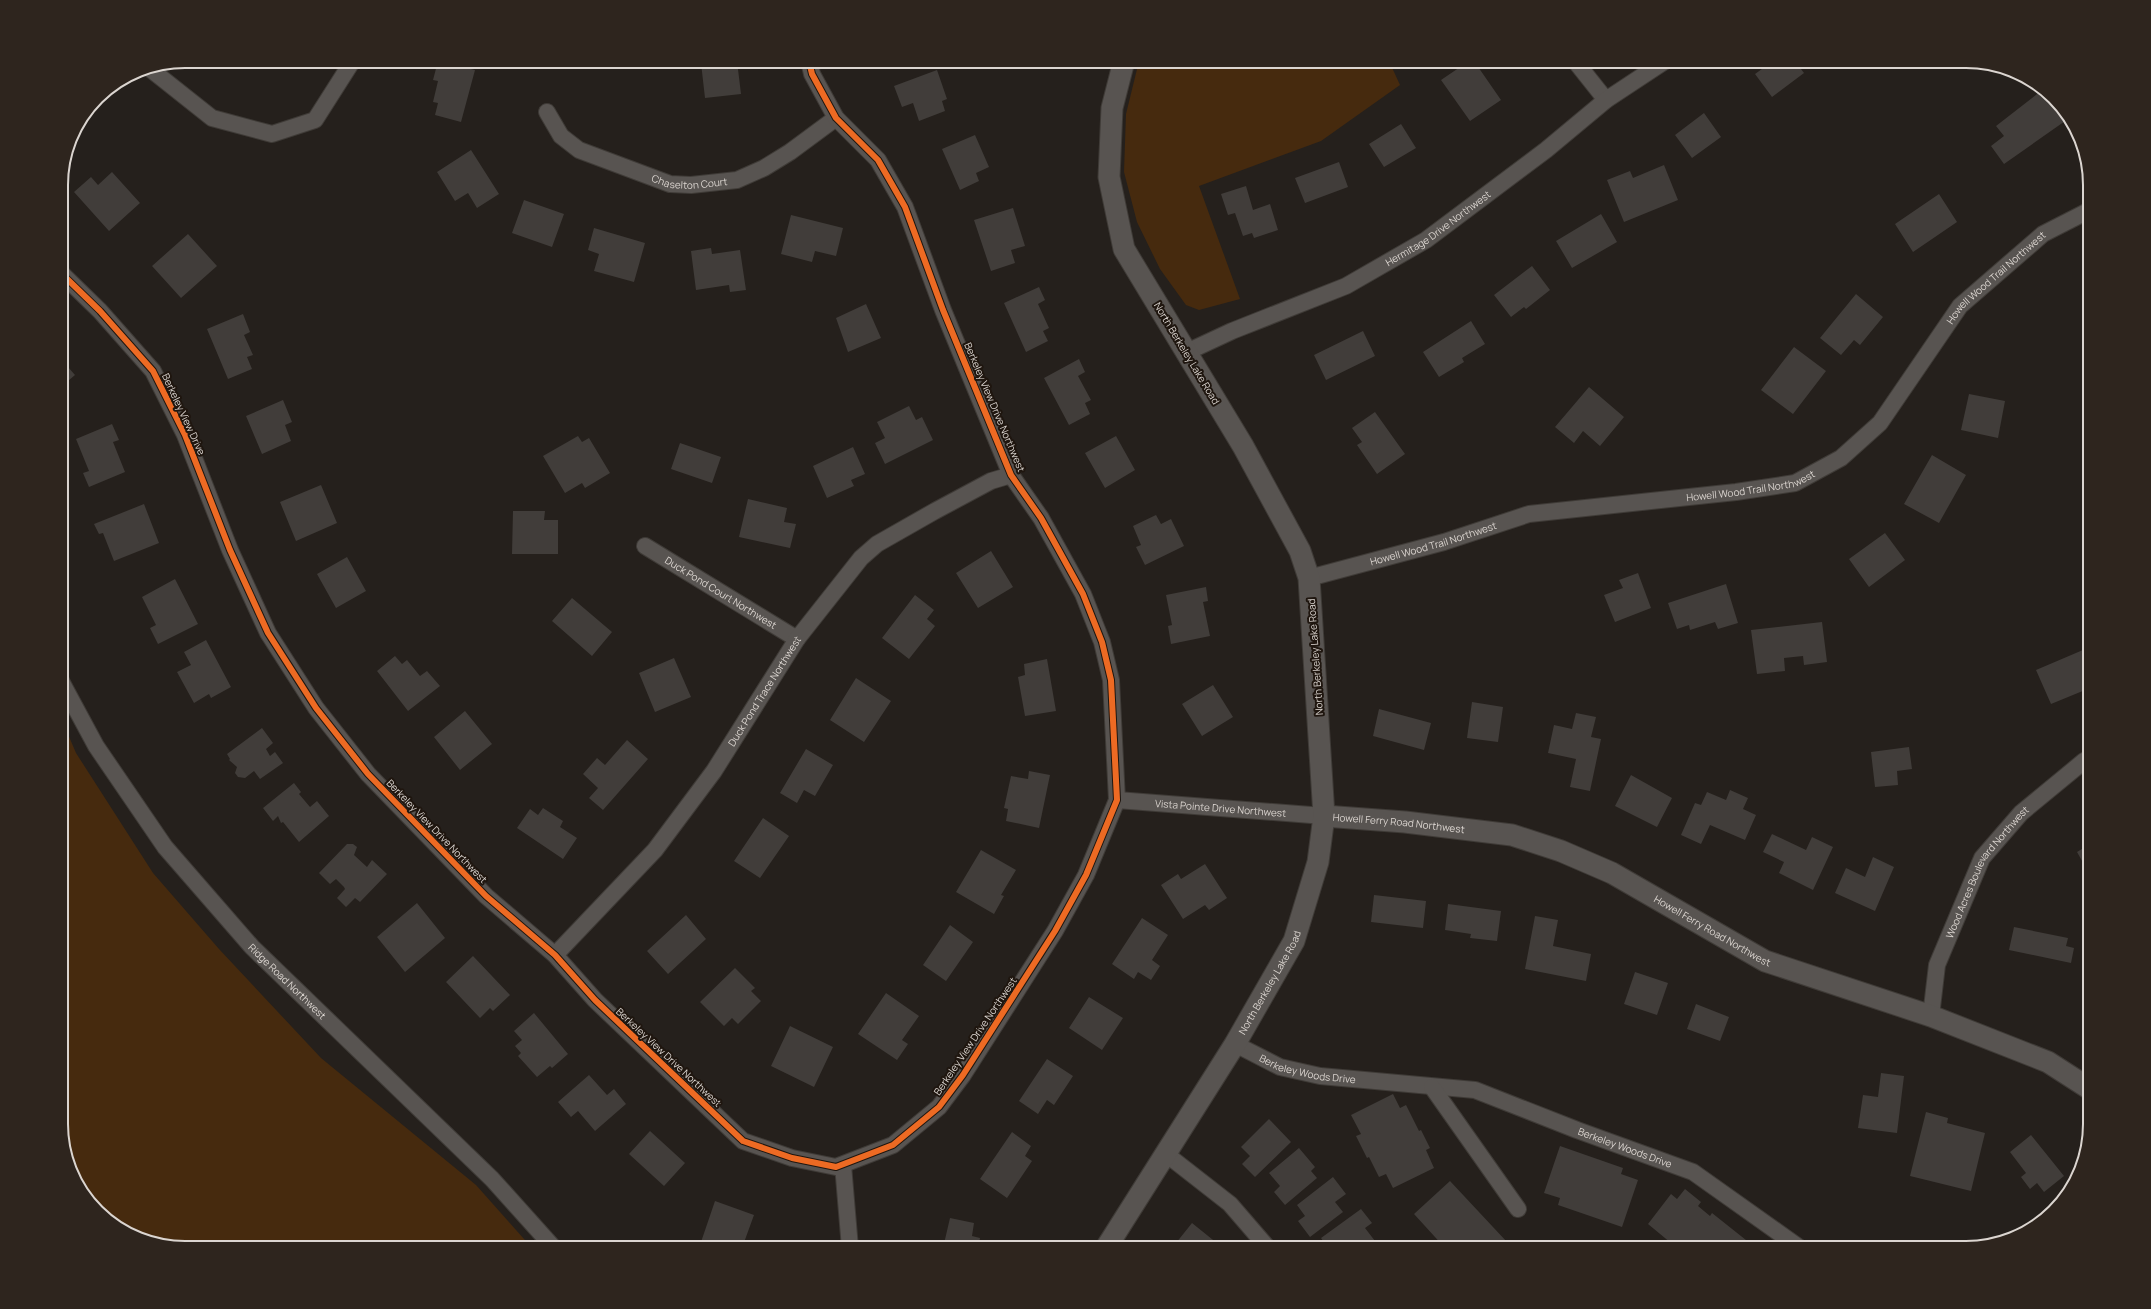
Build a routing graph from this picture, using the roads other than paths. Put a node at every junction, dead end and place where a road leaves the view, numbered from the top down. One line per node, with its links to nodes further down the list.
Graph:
1 (348, 68): 6 (street)
2 (811, 68): 9 (street)
3 (1122, 68): 12 (street, North Berkeley Lake Road)
4 (1581, 68): 7 (street)
5 (1654, 68): 7 (street, Hermitage Drive Northwest)
6 (154, 72)
7 (1606, 100): 12 (street, Hermitage Drive Northwest)
8 (547, 112): 9 (street, Chaselton Court)
9 (836, 118): 13 (street, Berkeley View Drive Northwest)
10 (2083, 214): 15 (street, Howell Wood Trail Northwest)
11 (68, 280): 16 (street, Berkeley View Drive)
12 (1187, 352): 15 (street, North Berkeley Lake Road)
13 (1011, 475): 17 (street, Duck Pond Trace Northwest); 20 (street, Berkeley View Drive Northwest)
14 (645, 546): 17 (street, Duck Pond Court Northwest)
15 (1309, 578): 21 (street, North Berkeley Lake Road)
16 (248, 591): 22 (street, Berkeley View Drive Northwest)
17 (797, 639): 22 (street, Duck Pond Trace Northwest)
18 (68, 694): 30 (street, Ridge Road Northwest)
19 (2083, 762): 23 (street, Wood Acres Boulevard Northwest)
20 (1117, 800): 21 (street, Vista Pointe Drive Northwest); 28 (street, Berkeley View Drive Northwest)
21 (1324, 816): 23 (street, Howell Ferry Road Northwest); 24 (street, North Berkeley Lake Road)
22 (555, 955): 28 (street, Berkeley View Drive Northwest)
23 (1931, 1016): 25 (street, Howell Ferry Road Northwest)
24 (1235, 1044): 26 (street, Berkeley Woods Drive); 27 (street, North Berkeley Lake Road)
25 (2083, 1084)
26 (1432, 1087): 29 (street); 34 (street, Berkeley Woods Drive)
27 (1166, 1154): 32 (street, North Berkeley Lake Road); 33 (street)
28 (843, 1165): 31 (street)
29 (1518, 1209)
30 (548, 1241)
31 (849, 1241)
32 (1110, 1241)
33 (1262, 1241)
34 (1790, 1241)

